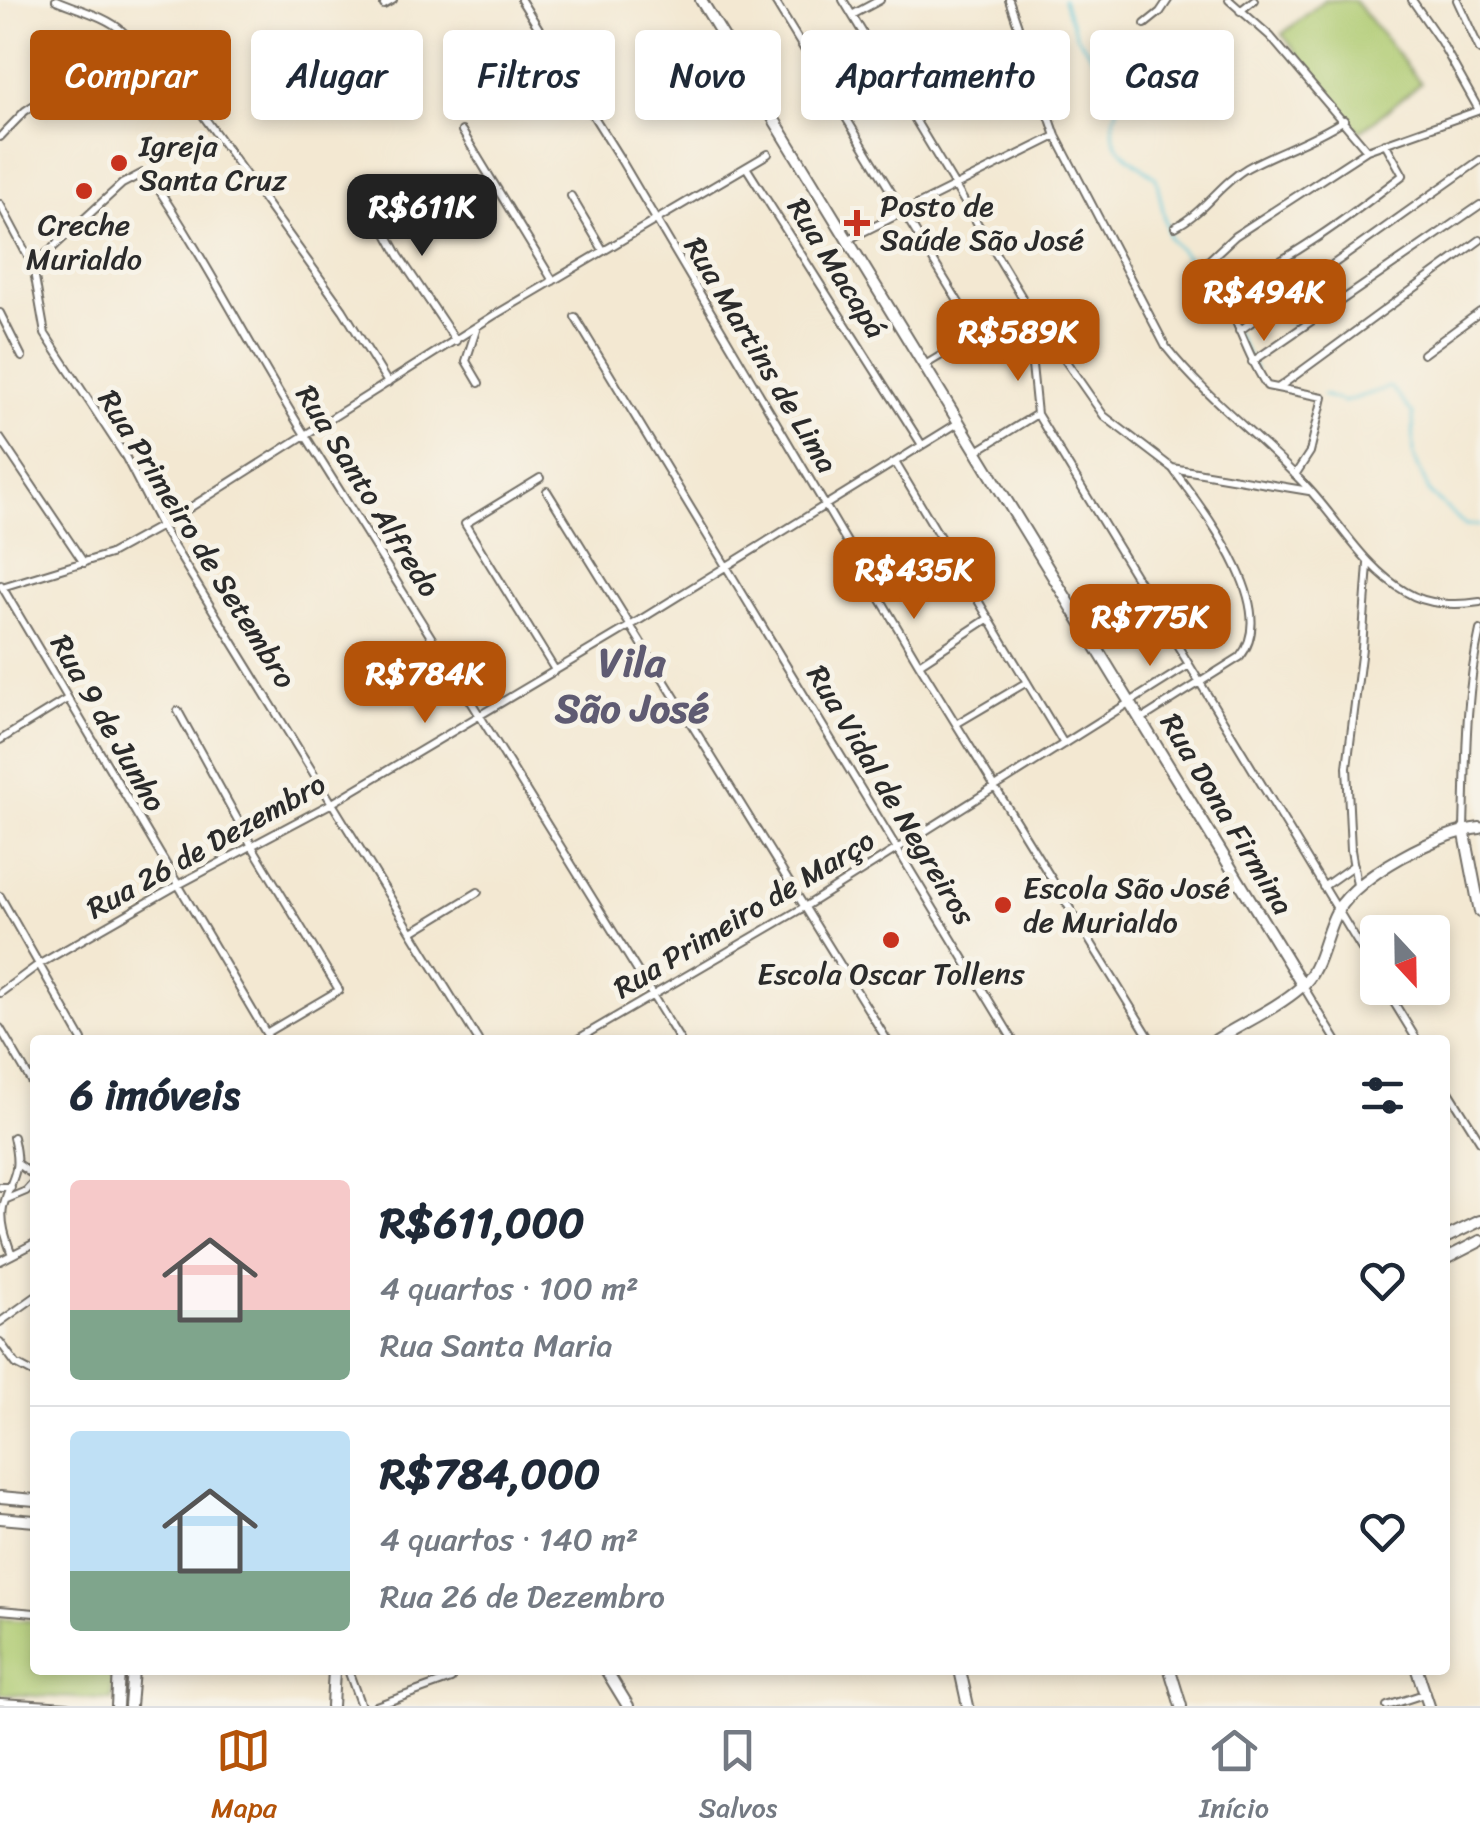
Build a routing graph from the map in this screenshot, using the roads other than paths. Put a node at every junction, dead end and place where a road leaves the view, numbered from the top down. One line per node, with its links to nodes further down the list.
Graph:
1 (56, 0): 18 (street)
2 (394, 0): 14 (street)
3 (522, 0): 38 (street, Rua Martins de Lima)
4 (701, 0): 40 (street, Rua Dona Firmina)
5 (774, 0): 37 (street)
6 (843, 0): 16 (street)
7 (880, 0): 16 (street)
8 (1009, 0): 25 (street)
9 (1168, 0): 17 (street)
10 (1229, 0): 15 (street)
11 (1254, 0): 15 (street)
12 (1412, 0): 21 (street)
13 (1457, 0): 19 (street)
14 (384, 5)
15 (1240, 11): 23 (street)
16 (852, 15): 32 (street)
17 (1145, 24)
18 (122, 30)
19 (1480, 50)
20 (30, 107): 26 (street)
21 (1480, 110): 27 (street)
22 (207, 120): 59 (street)
23 (1344, 120): 28 (street); 39 (street)
24 (462, 131): 44 (street)
25 (1056, 136): 32 (street); 69 (street)
26 (0, 137)
27 (1385, 143): 28 (street); 45 (street)
28 (1368, 150): 45 (street)
29 (768, 154): 31 (street)
30 (1480, 160): 51 (street)
31 (746, 166): 38 (street); 65 (street, Rua Macapá)
32 (953, 184): 37 (street); 46 (street)
33 (364, 192): 53 (street)
34 (571, 196): 42 (street)
35 (0, 204): 43 (street, Rua Primeiro de Setembro)
36 (1480, 205): 56 (street)
37 (901, 212): 40 (street); 52 (street)
38 (655, 219): 42 (street); 73 (street, Rua Martins de Lima)
39 (1175, 227)
40 (849, 239): 57 (street, Rua Dona Firmina)
41 (1480, 240): 60 (street)
42 (603, 250): 44 (street)
43 (33, 266): 63 (street, Rua Santo Alfredo); 74 (street, Rua Primeiro de Setembro)
44 (553, 282): 50 (street)
45 (1225, 290): 51 (street)
46 (1026, 304): 52 (street); 61 (street); 68 (street)
47 (1480, 312): 54 (street)
48 (0, 313): 55 (street)
49 (576, 317): 77 (street, Rua Vidal de Negreiros)
50 (477, 328): 53 (street); 58 (street)
51 (1239, 331): 56 (street)
52 (978, 334): 57 (street)
53 (456, 340): 59 (street)
54 (1422, 354)
55 (22, 357)
56 (1252, 362): 60 (street)
57 (926, 366): 62 (street, Rua Dona Firmina)
58 (479, 383)
59 (388, 384): 63 (street)
60 (1277, 389): 69 (street)
61 (1037, 414): 66 (street); 84 (street)
62 (959, 422): 65 (street, Rua 26 de Dezembro); 66 (street, Rua Dona Firmina)
63 (305, 434): 74 (street); 91 (street, Rua Santo Alfredo)
64 (0, 438): 75 (street)
65 (922, 444): 67 (street, Rua 26 de Dezembro)
66 (977, 451): 89 (street, Rua Dona Firmina)
67 (895, 462): 73 (street, Rua 26 de Dezembro); 80 (street)
68 (1172, 468): 72 (street); 87 (street)
69 (1295, 474): 72 (street)
70 (540, 478): 85 (street)
71 (547, 491): 81 (street)
72 (1310, 491): 76 (street)
73 (824, 506): 77 (street, Rua 26 de Dezembro); 83 (street, Rua Martins de Lima)
74 (161, 526): 75 (street); 97 (street, Rua Primeiro de Setembro)
75 (84, 563): 78 (street)
76 (1368, 563): 79 (street); 102 (street)
77 (726, 568): 81 (street, Rua 26 de Dezembro); 101 (street, Rua Vidal de Negreiros)
78 (1, 585): 88 (street, Rua 9 de Junho)
79 (1480, 602)
80 (989, 618): 83 (street); 86 (street)
81 (630, 626): 85 (street, Rua 26 de Dezembro); 108 (street)
82 (1480, 630): 99 (street)
83 (918, 664): 93 (street, Rua Martins de Lima)
84 (1189, 665): 87 (street); 89 (street, Rua Primeiro de Março)
85 (554, 670): 91 (street, Rua 26 de Dezembro)
86 (1027, 682): 93 (street); 95 (street)
87 (1199, 682): 92 (street); 105 (street)
88 (68, 699): 94 (street); 103 (street, Rua 9 de Junho)
89 (1130, 703): 92 (street, Rua Dona Firmina); 95 (street, Rua Primeiro de Março)
90 (178, 712): 100 (street)
91 (482, 714): 97 (street, Rua 26 de Dezembro); 116 (street, Rua Santo Alfredo)
92 (1140, 720): 114 (street, Rua Dona Firmina)
93 (956, 724): 96 (street, Rua Martins de Lima)
94 (0, 740)
95 (1064, 744): 96 (street, Rua Primeiro de Março)
96 (995, 786): 101 (street, Rua Primeiro de Março); 127 (street, Rua Martins de Lima)
97 (334, 802): 100 (street, Rua 26 de Dezembro); 111 (street, Rua Primeiro de Setembro)
98 (1480, 828): 99 (street)
99 (1464, 829): 104 (street); 110 (street)
100 (252, 846): 103 (street, Rua 26 de Dezembro); 121 (street)
101 (898, 848): 108 (street, Rua Primeiro de Março); 126 (street, Rua Vidal de Negreiros)
102 (1354, 864): 104 (street); 105 (street)
103 (176, 886): 113 (street, Rua 26 de Dezembro); 120 (street, Rua 9 de Junho)
104 (1357, 886): 109 (street)
105 (1323, 888): 109 (street)
106 (478, 892): 111 (street)
107 (0, 896): 113 (street)
108 (806, 906): 116 (street, Rua Primeiro de Março); 125 (street)
109 (1337, 911): 112 (street); 114 (street)
110 (1480, 912)
111 (412, 932): 122 (street, Rua Primeiro de Setembro)
112 (1360, 947)
113 (38, 965): 115 (street, Rua 26 de Dezembro); 119 (street)
114 (1303, 986): 128 (street); 129 (street, Rua Dona Firmina)
115 (0, 993)
116 (652, 996): 123 (street, Rua Primeiro de Março); 124 (street, Rua Santo Alfredo)
117 (1395, 1005): 130 (street)
118 (0, 1028): 131 (street)
119 (79, 1035)
120 (267, 1035)
121 (271, 1035)
122 (475, 1035)
123 (585, 1035)
124 (677, 1035)
125 (884, 1035)
126 (1011, 1035)
127 (1147, 1035)
128 (1224, 1035)
129 (1333, 1035)
130 (1414, 1035)
131 (30, 1079)
132 (1450, 1093): 134 (street)
133 (13, 1137): 135 (street)
134 (1480, 1141)
135 (20, 1165): 136 (street); 138 (street)
136 (30, 1173)
137 (0, 1186): 138 (street)
138 (12, 1187): 140 (street)
139 (30, 1187): 140 (street)
140 (7, 1199): 145 (street)
141 (1480, 1221): 142 (street)
142 (1450, 1236)
143 (1480, 1241): 146 (street)
144 (30, 1246): 145 (street)
145 (12, 1255): 147 (street)
146 (1450, 1256)
147 (0, 1262)
148 (30, 1301): 149 (street)
149 (0, 1322)
150 (0, 1342): 151 (street)
151 (30, 1371)
152 (0, 1497): 153 (street)
153 (30, 1500)
154 (0, 1518): 155 (street)
155 (30, 1521)
156 (0, 1610): 157 (street)
157 (30, 1613)
158 (119, 1675): 170 (street)
159 (133, 1675): 171 (street)
160 (334, 1675): 172 (street)
161 (350, 1675): 173 (street)
162 (609, 1675): 175 (street)
163 (961, 1675): 176 (street)
164 (1172, 1675): 177 (street)
165 (1419, 1675): 167 (street)
166 (451, 1678): 174 (street)
167 (1425, 1694): 178 (street); 179 (street)
168 (0, 1702): 169 (street)
169 (68, 1706)
170 (117, 1706)
171 (130, 1706)
172 (332, 1706)
173 (362, 1706)
174 (376, 1706)
175 (628, 1706)
176 (968, 1706)
177 (1181, 1706)
178 (1388, 1706)
179 (1429, 1706)

